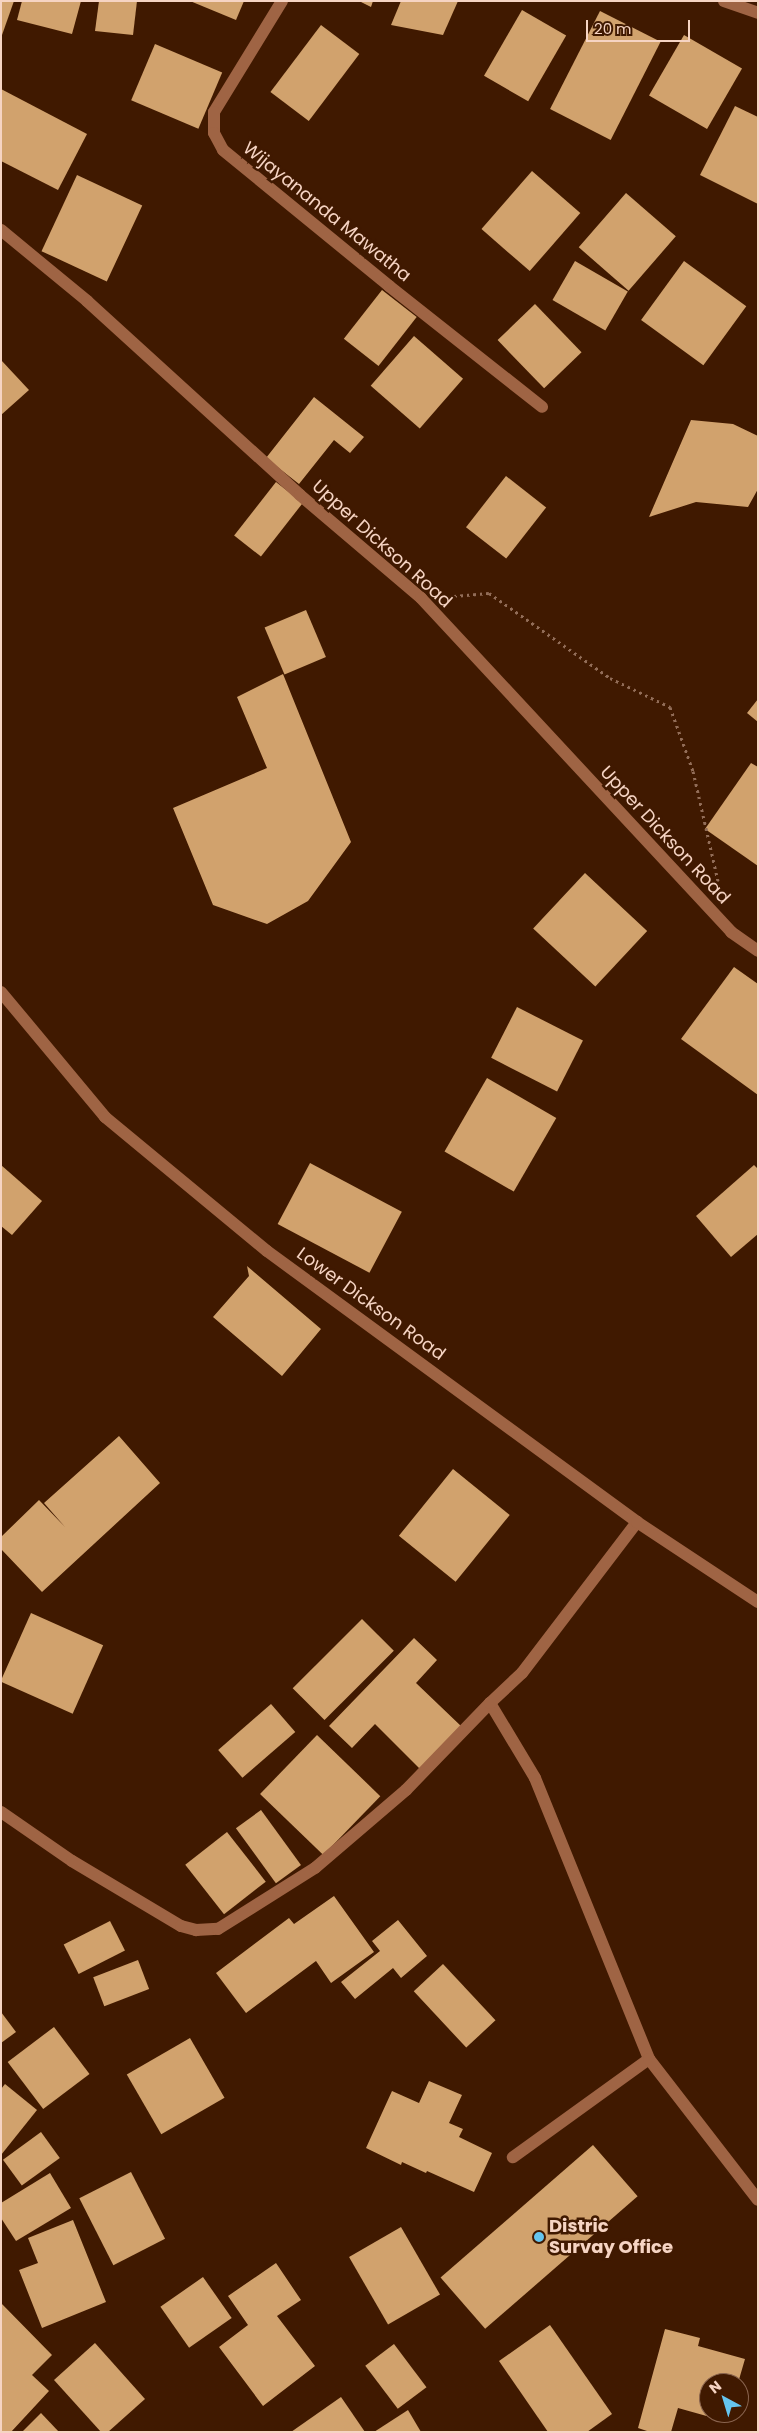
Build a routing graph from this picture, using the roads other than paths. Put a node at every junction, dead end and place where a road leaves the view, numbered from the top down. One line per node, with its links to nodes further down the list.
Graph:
1 (282, 1): 5 (street, Wijayananda Mawatha)
2 (724, 1): 3 (street)
3 (758, 13)
4 (1, 230): 6 (street, Upper Dickson Road)
5 (542, 407)
6 (758, 951)
7 (1, 992): 8 (street, Lower Dickson Road)
8 (637, 1522): 9 (street, Lower Dickson Road); 10 (street)
9 (758, 1602)
10 (490, 1703): 11 (street); 12 (street)
11 (1, 1812)
12 (649, 2058): 13 (street); 14 (street)
13 (513, 2157)
14 (758, 2200)

